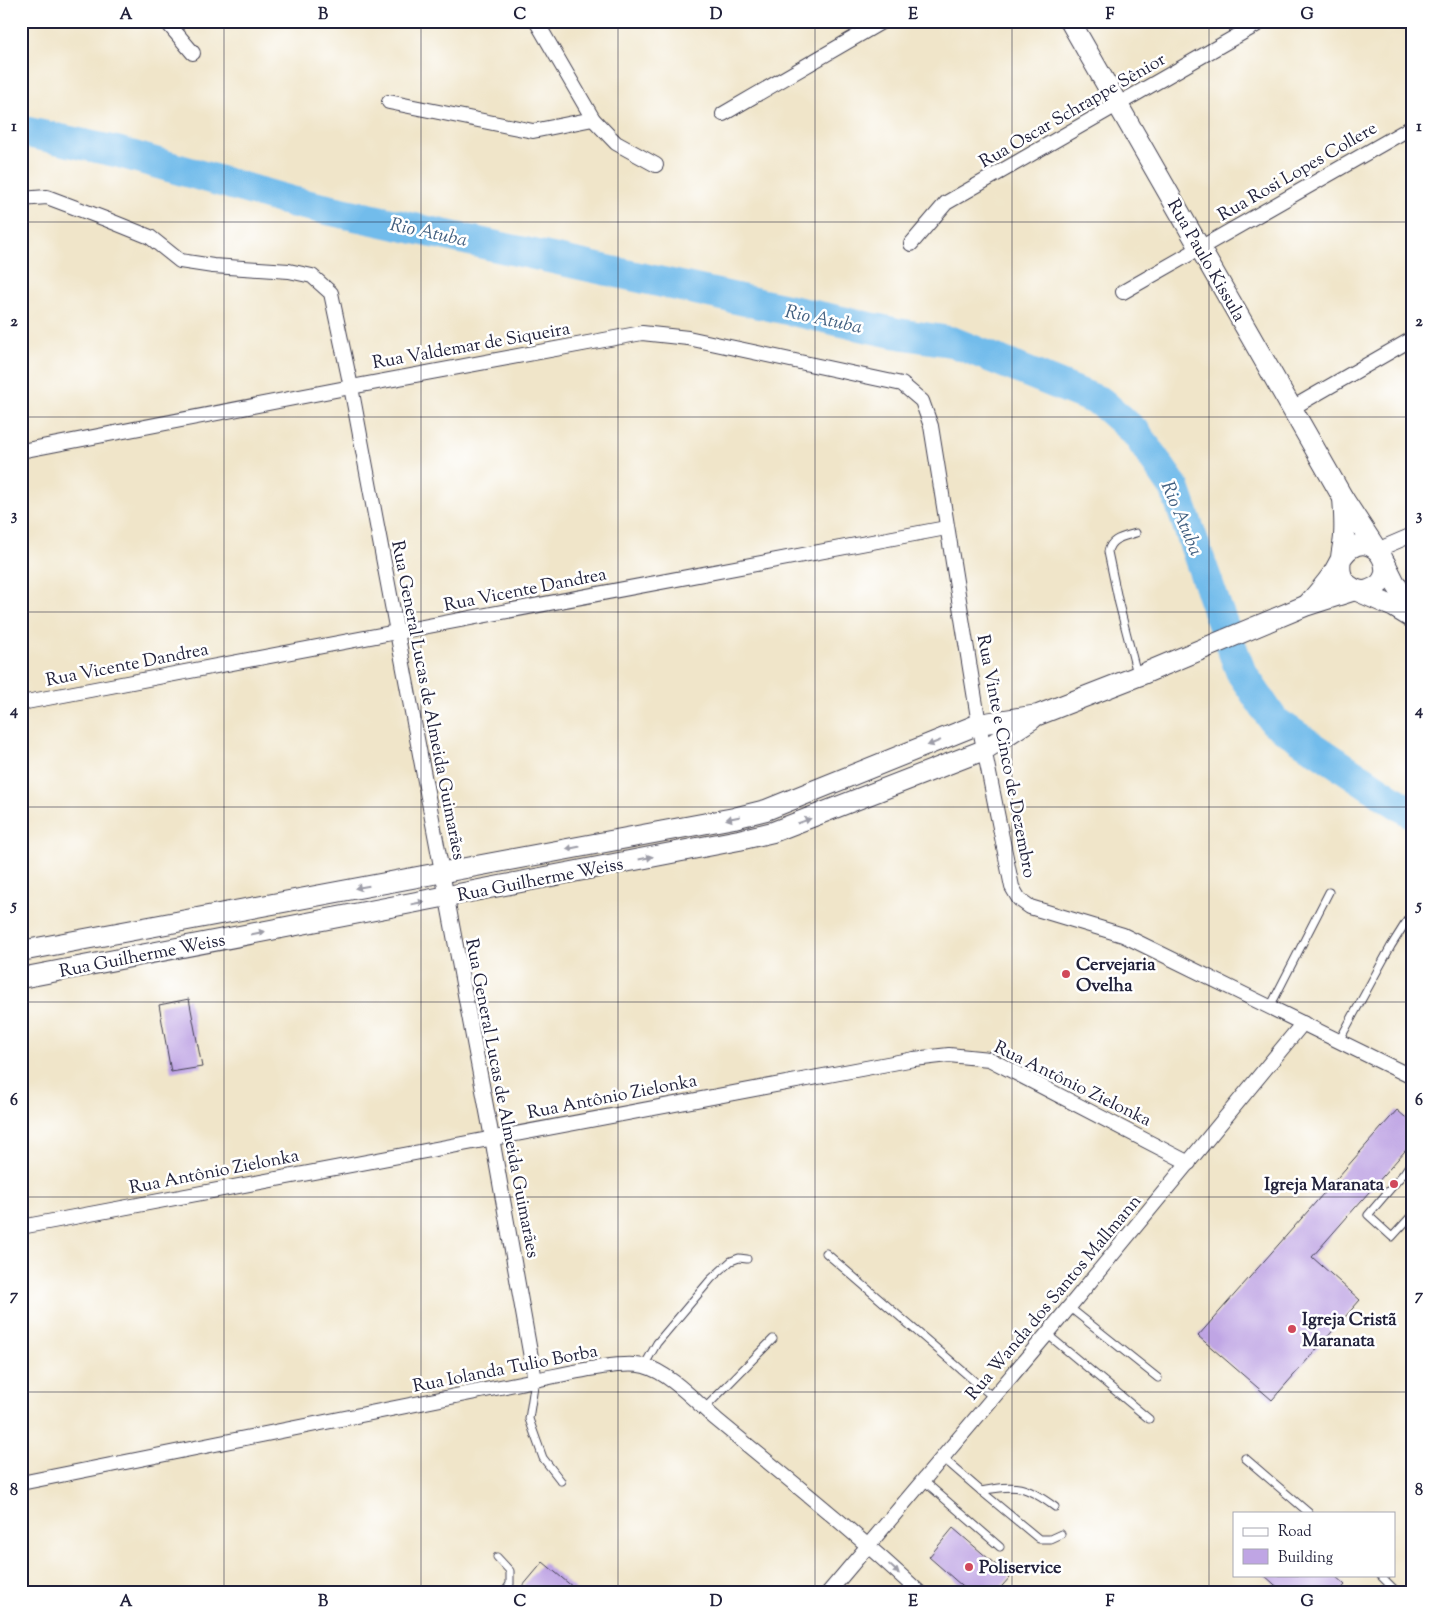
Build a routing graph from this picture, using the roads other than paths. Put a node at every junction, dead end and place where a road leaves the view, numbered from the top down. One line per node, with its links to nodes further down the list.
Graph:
1 (166, 21): 6 (street)
2 (536, 21): 10 (street)
3 (883, 21): 9 (street)
4 (1070, 21): 8 (street, Rua Paulo Kissula)
5 (1263, 21): 8 (street, Rua Oscar Schrappe Sênior)
6 (193, 53)
7 (389, 102): 10 (street)
8 (1118, 105): 14 (street, Rua Oscar Schrappe Sênior); 15 (street, Rua Paulo Kissula)
9 (723, 114)
10 (593, 119): 12 (street)
11 (1412, 127): 15 (street, Rua Rosi Lopes Collere)
12 (656, 165)
13 (21, 199): 18 (street, Rua General Lucas de Almeida Guimarães)
14 (910, 244)
15 (1200, 248): 16 (street, Rua Rosi Lopes Collere); 20 (street, Rua Paulo Kissula)
16 (1123, 292)
17 (1412, 339): 20 (street)
18 (351, 387): 19 (street, Rua Valdemar de Siqueira); 21 (street, Rua Valdemar de Siqueira); 32 (street, Rua General Lucas de Almeida Guimarães)
19 (922, 401): 23 (street, Rua Vinte e Cinco de Dezembro)
20 (1292, 408): 22 (street, Rua Paulo Kissula)
21 (21, 451)
22 (1343, 498): 26 (street, Rua Paulo Kissula); 27 (street, Rua Paulo Kissula)
23 (946, 528): 32 (street, Rua Vicente Dandrea); 36 (street, Rua Vinte e Cinco de Dezembro)
24 (1136, 533): 33 (lane)
25 (1412, 535): 26 (street)
26 (1381, 556): 27 (street); 28 (street); 30 (street, Rua Paulo Kissula)
27 (1341, 560): 28 (street); 29 (street)
28 (1356, 590): 29 (street, Rua Guilherme Weiss); 31 (street)
29 (1305, 606): 33 (street, Rua Guilherme Weiss)
30 (1412, 610)
31 (1412, 618)
32 (397, 632): 34 (street, Rua Vicente Dandrea); 38 (street, Rua General Lucas de Almeida Guimarães)
33 (1138, 676): 35 (street, Rua Guilherme Weiss)
34 (21, 703)
35 (1038, 715): 36 (street, Rua Guilherme Weiss); 37 (street, Rua Guilherme Weiss)
36 (979, 724): 37 (street, Rua Vinte e Cinco de Dezembro); 38 (street, Rua Guilherme Weiss, one-way to 38)
37 (984, 750): 40 (street, Rua Guilherme Weiss, one-way to 37); 44 (street, Rua Vinte e Cinco de Dezembro)
38 (442, 872): 40 (street, Rua General Lucas de Almeida Guimarães); 42 (street, Rua Guilherme Weiss, one-way to 42)
39 (1329, 892): 44 (lane)
40 (446, 897): 43 (street, Rua Guilherme Weiss, one-way to 40); 48 (street, Rua General Lucas de Almeida Guimarães)
41 (1412, 916): 46 (lane)
42 (21, 950)
43 (21, 978)
44 (1270, 1007): 45 (street, Rua Vinte e Cinco de Dezembro)
45 (1304, 1023): 46 (street, Rua Vinte e Cinco de Dezembro); 50 (street, Rua Wanda dos Santos Mallmann)
46 (1339, 1041): 47 (street, Rua Vinte e Cinco de Dezembro)
47 (1412, 1076)
48 (492, 1138): 50 (street, Rua Antônio Zielonka); 52 (street, Rua Antônio Zielonka); 60 (street, Rua General Lucas de Almeida Guimarães)
49 (1412, 1161): 51 (lane)
50 (1189, 1162): 55 (street, Rua Wanda dos Santos Mallmann)
51 (1412, 1216)
52 (21, 1227)
53 (826, 1253): 61 (lane)
54 (747, 1259): 58 (lane)
55 (1069, 1307): 56 (street, Rua Wanda dos Santos Mallmann); 59 (lane)
56 (1047, 1334): 61 (street, Rua Wanda dos Santos Mallmann); 63 (lane)
57 (773, 1339): 62 (lane)
58 (644, 1366): 60 (street, Rua Iolanda Tulio Borba); 62 (street, Rua Iolanda Tulio Borba)
59 (1158, 1378)
60 (535, 1380): 66 (lane); 68 (street, Rua Iolanda Tulio Borba)
61 (994, 1398): 64 (street, Rua Wanda dos Santos Mallmann)
62 (704, 1409): 73 (street, Rua Iolanda Tulio Borba)
63 (1149, 1419)
64 (943, 1458): 67 (street, Rua Wanda dos Santos Mallmann); 69 (lane)
65 (1245, 1458): 71 (lane)
66 (561, 1481)
67 (924, 1481): 73 (street, Rua Wanda dos Santos Mallmann); 74 (lane)
68 (21, 1483)
69 (980, 1491): 70 (lane); 72 (lane)
70 (1055, 1507)
71 (1308, 1512)
72 (1061, 1534)
73 (869, 1545): 78 (street, Rua Wanda dos Santos Mallmann); 79 (street, Rua Iolanda Tulio Borba, one-way to 79)
74 (1000, 1547)
75 (497, 1557): 77 (lane)
76 (1381, 1576): 80 (lane)
77 (504, 1593)
78 (828, 1593)
79 (920, 1593)
80 (1398, 1593)

